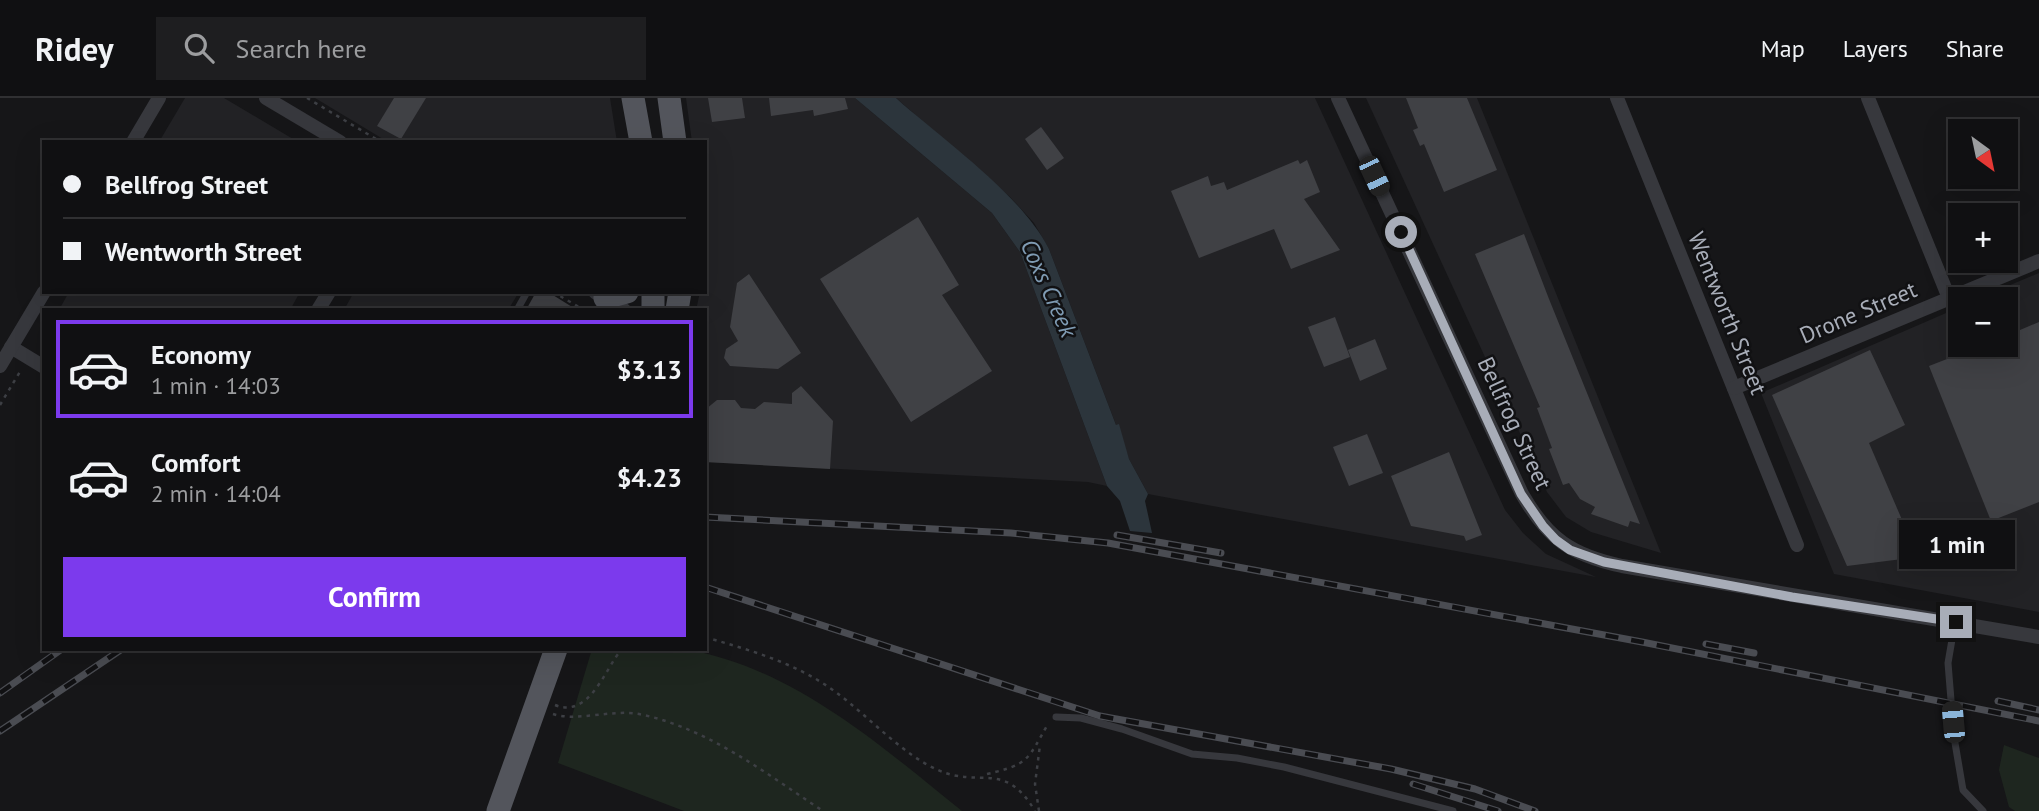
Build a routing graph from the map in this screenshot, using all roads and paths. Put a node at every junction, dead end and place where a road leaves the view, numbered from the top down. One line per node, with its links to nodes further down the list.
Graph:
1 (159, 98): 9 (street)
2 (266, 98): 10 (street)
3 (307, 98): 11 (path)
4 (633, 98): 12 (main road)
5 (669, 98): 13 (main road)
6 (1338, 98): 28 (street, Bellfrog Street)
7 (1617, 98): 25 (street, Wentworth Street)
8 (1868, 98): 18 (street)
9 (134, 140)
10 (337, 140)
11 (379, 140)
12 (641, 140)
13 (676, 140)
14 (2039, 261): 15 (street, Drone Street)
15 (1976, 287)
16 (43, 294): 21 (street)
17 (556, 294): 20 (path)
18 (1948, 296)
19 (1948, 298): 25 (street, Drone Street)
20 (580, 308)
21 (11, 348): 23 (street); 24 (street)
22 (24, 364): 26 (path)
23 (0, 366)
24 (42, 366)
25 (1734, 388): 27 (street, Wentworth Street)
26 (0, 405)
27 (1797, 545)
28 (1956, 622): 29 (street); 41 (lane)
29 (2039, 637)
30 (707, 638): 36 (path)
31 (555, 651): 33 (main road)
32 (621, 651): 33 (path)
33 (536, 702): 37 (main road); 38 (path)
34 (1056, 717): 35 (path); 40 (lane)
35 (1040, 742): 36 (path); 39 (path)
36 (984, 775): 39 (path)
37 (498, 811)
38 (823, 811)
39 (1037, 811)
40 (1453, 811)
41 (1983, 811)

